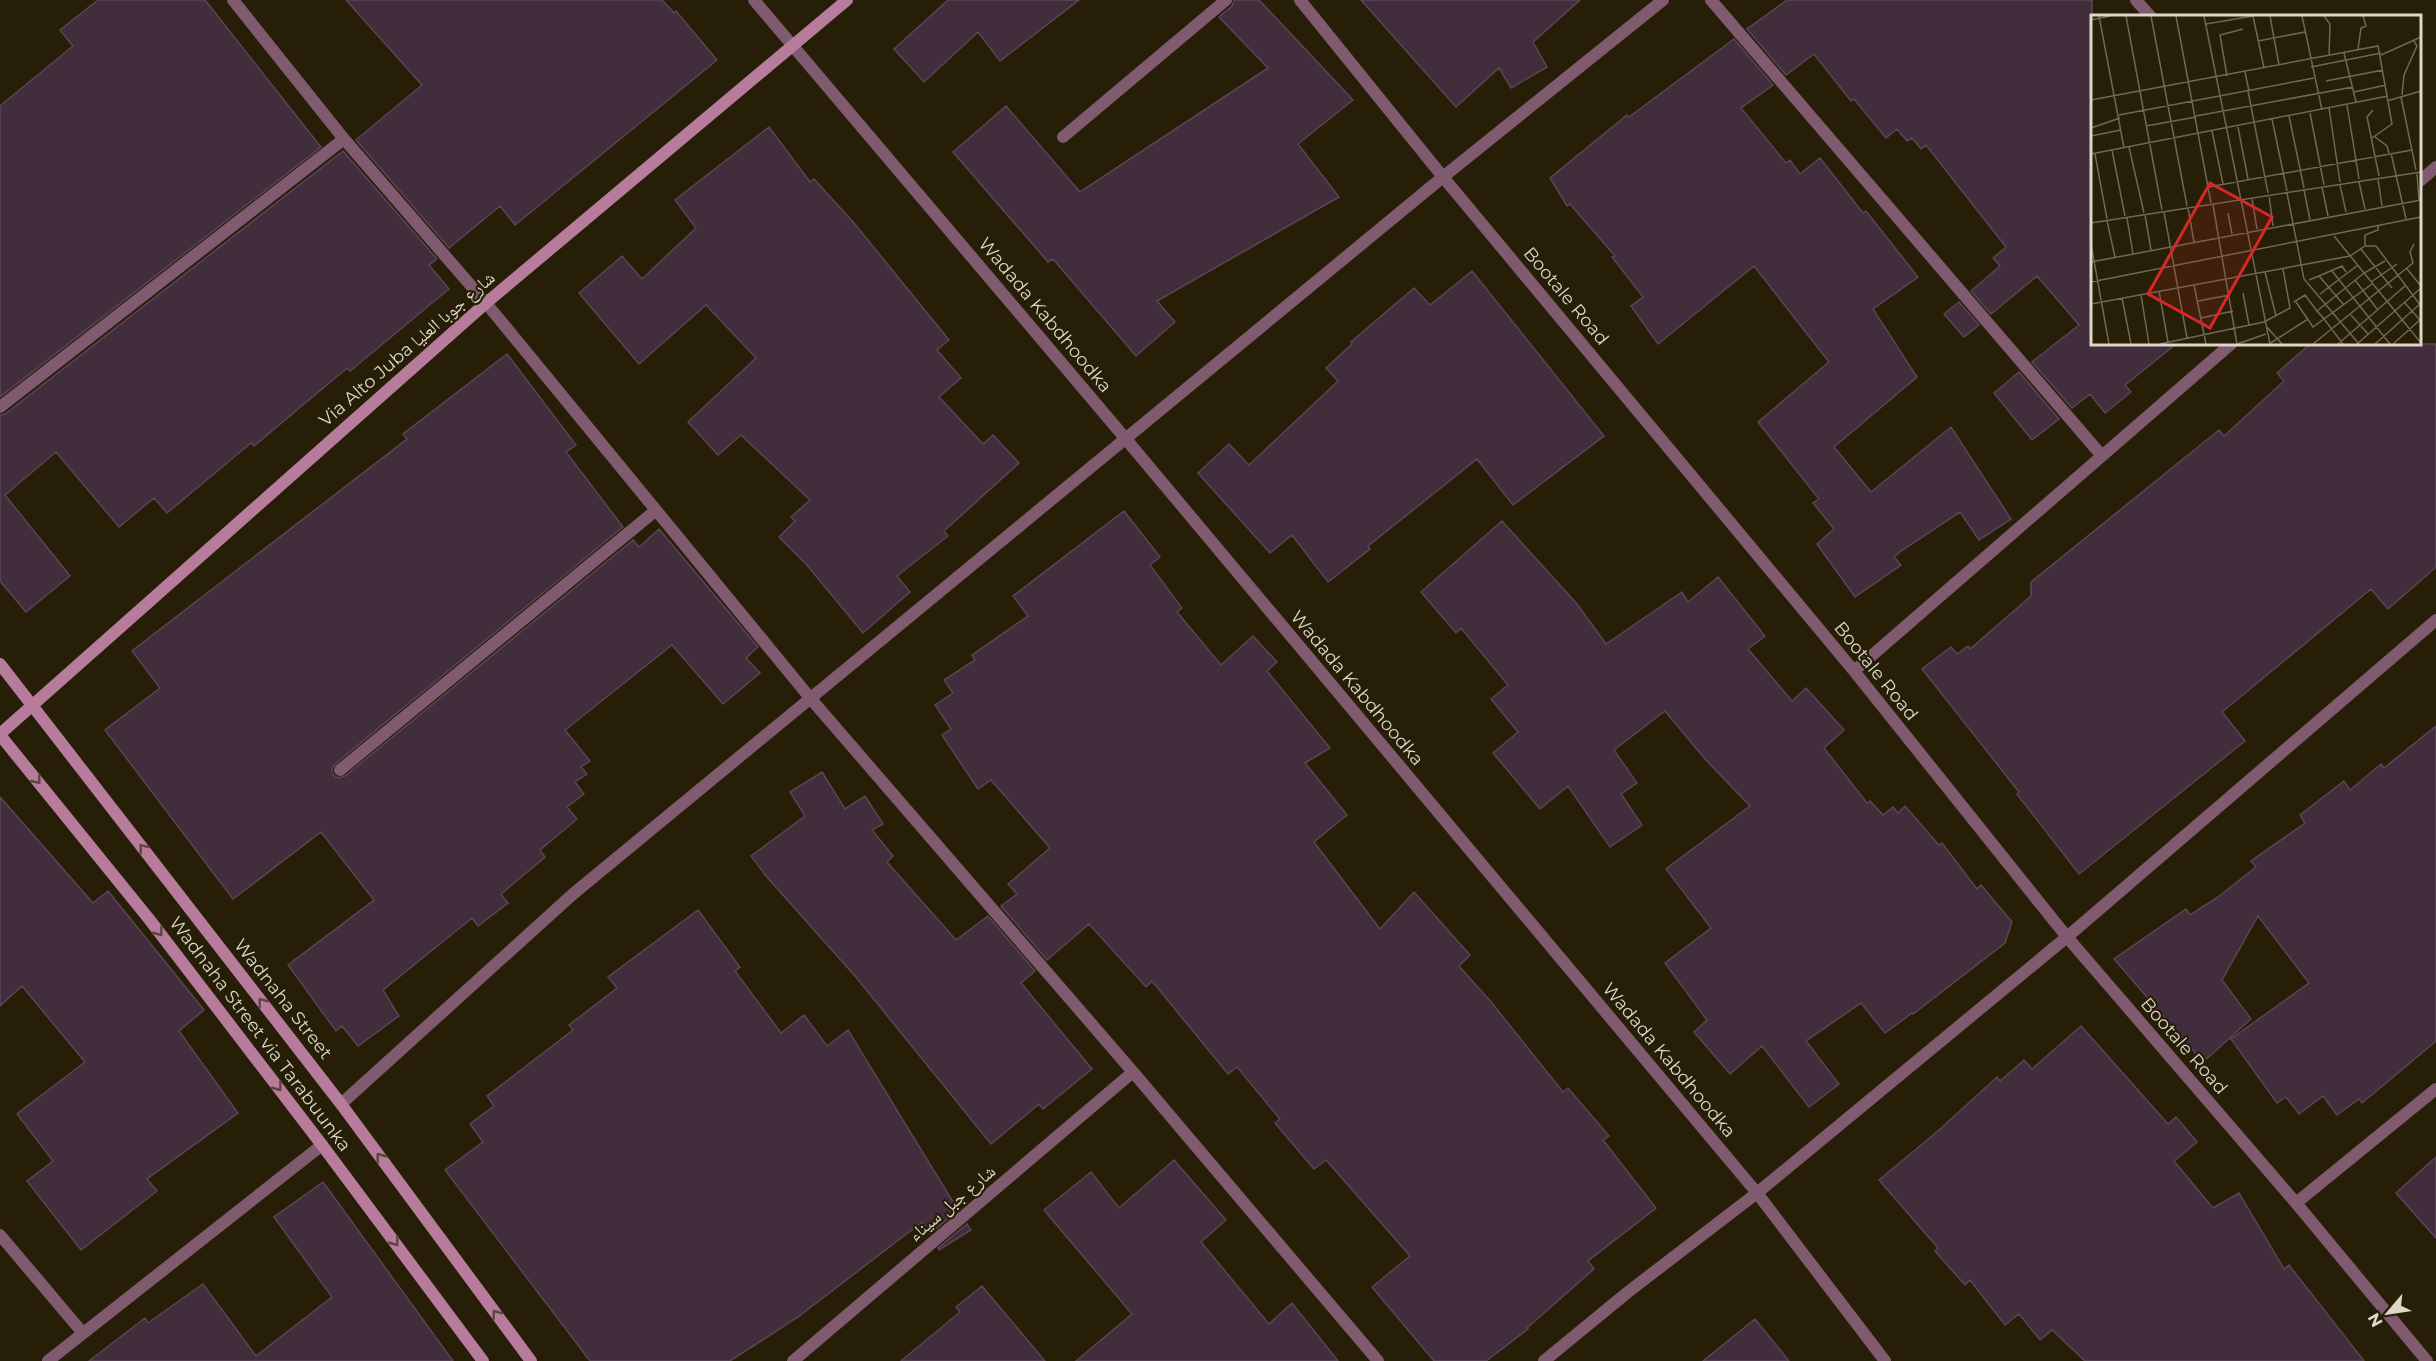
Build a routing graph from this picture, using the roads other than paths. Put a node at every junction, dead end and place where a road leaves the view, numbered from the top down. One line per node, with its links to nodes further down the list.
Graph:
1 (233, 0): 12 (street)
2 (754, 0): 10 (street, Wadada Kabdhoodka)
3 (847, 0): 10 (main road, Via Alto Juba شارع جوبا العليا)
4 (1226, 0): 11 (street)
5 (1300, 0): 14 (street, Bootale Road)
6 (1664, 0): 14 (street)
7 (1711, 0): 20 (street)
8 (2136, 0): 9 (street)
9 (2149, 15)
10 (792, 45): 16 (main road, Via Alto Juba شارع جوبا العليا); 19 (street, Wadada Kabdhoodka)
11 (1063, 137)
12 (344, 139): 16 (street); 18 (street)
13 (2436, 167): 15 (street)
14 (1443, 177): 19 (street); 24 (street, Bootale Road)
15 (2421, 180)
16 (486, 303): 21 (street); 26 (main road, Via Alto Juba شارع جوبا العليا)
17 (2230, 345): 20 (street)
18 (0, 407)
19 (1125, 438): 25 (street); 34 (street, Wadada Kabdhoodka)
20 (2102, 456): 24 (street)
21 (655, 511): 25 (street); 28 (street)
22 (2436, 620): 29 (street)
23 (0, 664): 26 (main road, Wadnaha Street)
24 (1854, 671): 29 (street, Bootale Road)
25 (811, 699): 30 (street); 32 (street)
26 (32, 704): 27 (main road, Via Alto Juba شارع جوبا العليا); 32 (main road, Wadnaha Street, one-way to 26)
27 (0, 734): 33 (main road, Wadnaha Street via Tarabuunka, one-way to 33)
28 (340, 770)
29 (2067, 937): 34 (street); 35 (street, Bootale Road)
30 (1133, 1072): 41 (street, شارع جبل سيناء); 42 (street)
31 (2436, 1089): 35 (street)
32 (341, 1104): 40 (main road, Wadnaha Street, one-way to 32)
33 (322, 1145): 37 (street); 39 (main road, Wadnaha Street via Tarabuunka, one-way to 39)
34 (1757, 1193): 43 (street); 44 (street, Wadada Kabdhoodka)
35 (2296, 1203): 45 (street, Bootale Road)
36 (0, 1235): 37 (street)
37 (82, 1332): 38 (street)
38 (48, 1361)
39 (483, 1361)
40 (531, 1361)
41 (794, 1361)
42 (1378, 1361)
43 (1544, 1361)
44 (1885, 1361)
45 (2427, 1361)

